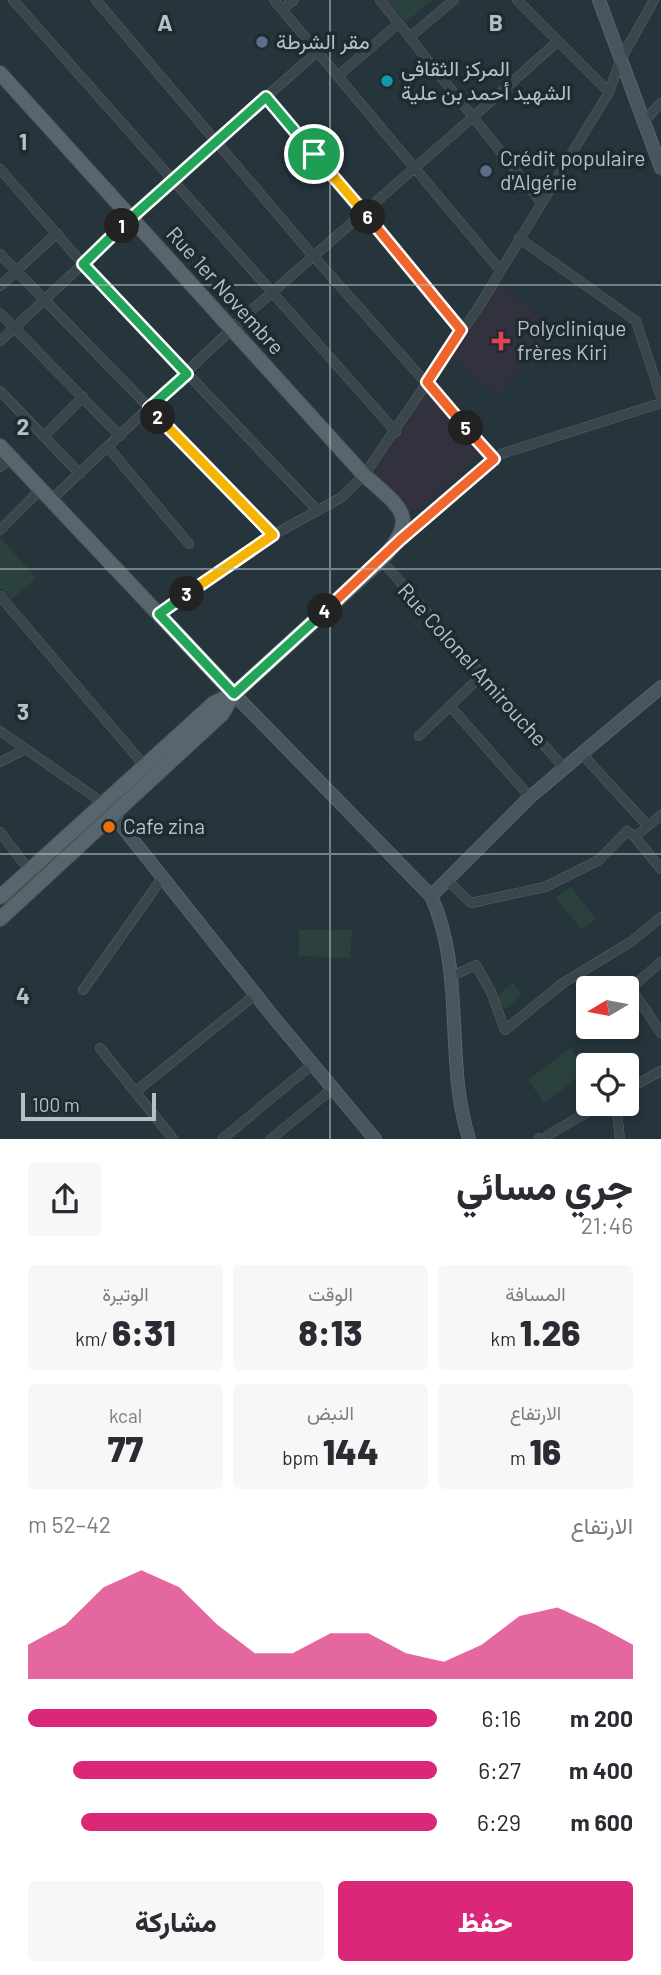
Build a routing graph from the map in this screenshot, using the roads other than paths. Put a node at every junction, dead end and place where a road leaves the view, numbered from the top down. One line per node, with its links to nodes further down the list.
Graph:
1 (13, 0): 27 (street)
2 (96, 0): 23 (street)
3 (274, 0): 10 (street)
4 (294, 0): 10 (street)
5 (380, 0): 11 (street)
6 (454, 0): 12 (street)
7 (517, 0): 13 (street)
8 (599, 0): 15 (main road)
9 (654, 0): 15 (street)
10 (282, 9): 14 (street)
11 (399, 23): 12 (street); 17 (street)
12 (410, 37): 21 (street)
13 (557, 42): 18 (street); 21 (street)
14 (318, 51): 17 (street); 19 (street)
15 (621, 59): 18 (street); 22 (main road)
16 (0, 73): 30 (main road, Rue 1er Novembre)
17 (339, 75): 24 (street)
18 (609, 92): 28 (street)
19 (266, 97): 23 (street); 29 (street)
20 (661, 103): 22 (street)
21 (473, 117): 24 (street); 28 (street)
22 (644, 121): 25 (main road)
23 (217, 140): 27 (street); 34 (street)
24 (415, 165): 29 (street); 36 (street)
25 (661, 168)
26 (0, 169): 31 (street)
27 (174, 181): 30 (street); 39 (street)
28 (541, 202): 32 (street)
29 (363, 211): 34 (street); 44 (street)
30 (130, 219): 35 (street); 43 (main road, Rue 1er Novembre)
31 (57, 233): 35 (street); 37 (street)
32 (519, 238): 36 (street); 50 (street)
33 (0, 254): 37 (street)
34 (314, 257): 39 (street); 47 (street)
35 (83, 264): 40 (street); 46 (street)
36 (500, 270): 44 (street)
37 (17, 272): 38 (street); 40 (street)
38 (0, 286)
39 (273, 293): 43 (street); 53 (street)
40 (45, 298): 42 (street); 52 (street)
41 (0, 313): 42 (street)
42 (15, 327): 45 (street); 49 (street)
43 (234, 330): 46 (street); 61 (main road, Rue 1er Novembre)
44 (461, 330): 47 (street)
45 (0, 341)
46 (187, 374): 52 (street); 63 (street)
47 (427, 382): 53 (street); 58 (street)
48 (0, 391): 54 (street)
49 (83, 397): 54 (street); 55 (street)
50 (661, 397)
51 (661, 403): 58 (street)
52 (149, 408): 55 (street); 65 (street)
53 (396, 432): 61 (street)
54 (44, 436): 60 (street)
55 (120, 436): 57 (street)
56 (0, 446): 59 (main road)
57 (108, 447): 60 (street); 67 (street)
58 (494, 459): 66 (street)
59 (6, 462): 62 (main road)
60 (80, 474): 62 (street)
61 (364, 475): 63 (street); 66 (main road, Rue 1er Novembre)
62 (46, 495): 64 (street); 70 (main road)
63 (317, 510): 65 (street)
64 (0, 530)
65 (273, 535): 70 (street)
66 (400, 540): 68 (main road)
67 (188, 544)
68 (381, 560): 71 (street, Rue Colonel Amirouche); 73 (main road)
69 (0, 596): 80 (street)
70 (159, 614): 73 (main road)
71 (482, 675): 74 (street); 81 (street, Rue Colonel Amirouche)
72 (661, 687): 78 (main road)
73 (234, 694): 80 (main road); 84 (main road); 93 (main road)
74 (450, 706): 76 (street); 82 (street)
75 (0, 731): 77 (street)
76 (419, 736)
77 (26, 749): 79 (street); 83 (street)
78 (581, 753): 81 (main road); 86 (street)
79 (0, 762)
80 (144, 765): 83 (main road)
81 (564, 768): 82 (main road)
82 (530, 797): 92 (main road)
83 (103, 800): 84 (street); 90 (main road)
84 (113, 815): 91 (main road); 96 (main road)
85 (661, 815): 86 (street)
86 (648, 826): 88 (street)
87 (0, 832): 90 (street)
88 (635, 837): 89 (street); 92 (street)
89 (661, 869)
90 (29, 870): 94 (main road)
91 (162, 878): 99 (street); 100 (main road)
92 (449, 881): 93 (main road)
93 (431, 896): 98 (main road)
94 (0, 897)
95 (661, 917): 98 (street)
96 (0, 919)
97 (661, 962): 101 (street)
98 (452, 976): 115 (main road)
99 (83, 989)
100 (255, 995): 103 (main road); 107 (street)
101 (661, 1033)
102 (100, 1048): 107 (street)
103 (314, 1063): 106 (main road); 112 (street)
104 (660, 1072): 105 (street)
105 (639, 1083)
106 (332, 1089): 113 (street); 114 (main road)
107 (135, 1092): 111 (street)
108 (581, 1116): 110 (street)
109 (618, 1116): 116 (street)
110 (543, 1138)
111 (173, 1139)
112 (222, 1139)
113 (271, 1139)
114 (375, 1139)
115 (469, 1139)
116 (621, 1139)

